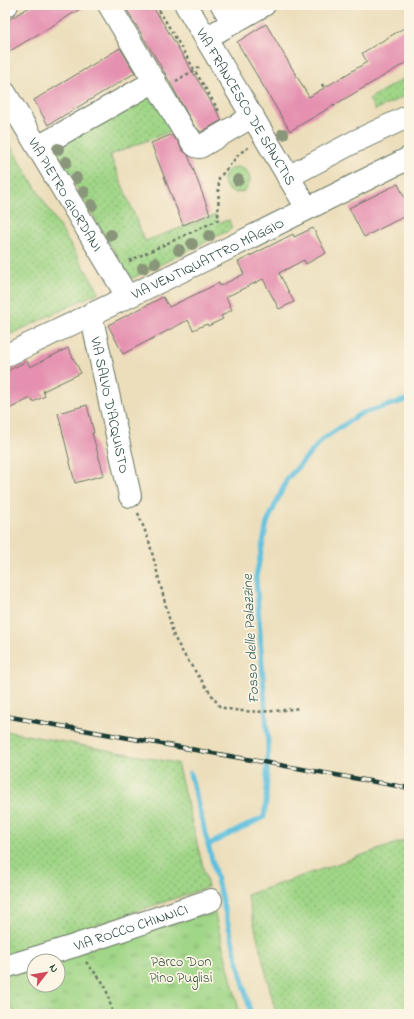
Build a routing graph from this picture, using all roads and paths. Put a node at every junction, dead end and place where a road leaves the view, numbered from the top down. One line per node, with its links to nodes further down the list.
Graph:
1 (109, 5): 9 (street)
2 (156, 5): 8 (path)
3 (186, 5): 6 (street, VIA FRANCESCO DE SANCTIS)
4 (264, 5): 5 (street)
5 (227, 14): 6 (street)
6 (206, 38): 14 (street, VIA FRANCESCO DE SANCTIS)
7 (201, 66): 8 (path)
8 (195, 70): 9 (path); 13 (path)
9 (165, 82): 14 (street); 17 (street)
10 (322, 84): 11 (path)
11 (324, 88)
12 (5, 93): 17 (street, VIA PIETRO GIORDANI)
13 (221, 114)
14 (253, 116): 19 (street, VIA FRANCESCO DE SANCTIS)
15 (409, 116): 19 (street)
16 (252, 145): 21 (path)
17 (38, 147): 22 (street, VIA PIETRO GIORDANI)
18 (409, 158): 20 (street, VIA VENTIQUATTRO MAGGIO)
19 (288, 177): 20 (street, VIA FRANCESCO DE SANCTIS)
20 (307, 208): 22 (street, VIA VENTIQUATTRO MAGGIO)
21 (127, 262)
22 (127, 296): 23 (street, VIA VENTIQUATTRO MAGGIO)
23 (91, 314): 24 (street, VIA VENTIQUATTRO MAGGIO); 25 (street, VIA SALVO D'ACQUISTO)
24 (5, 356)
25 (130, 496): 26 (path)
26 (299, 708)
27 (211, 900): 28 (street, VIA ROCCO CHINNICI)
28 (74, 946): 29 (street, VIA ROCCO CHINNICI); 32 (path)
29 (5, 966)
30 (5, 1005): 31 (path)
31 (10, 1014)
32 (113, 1014)

